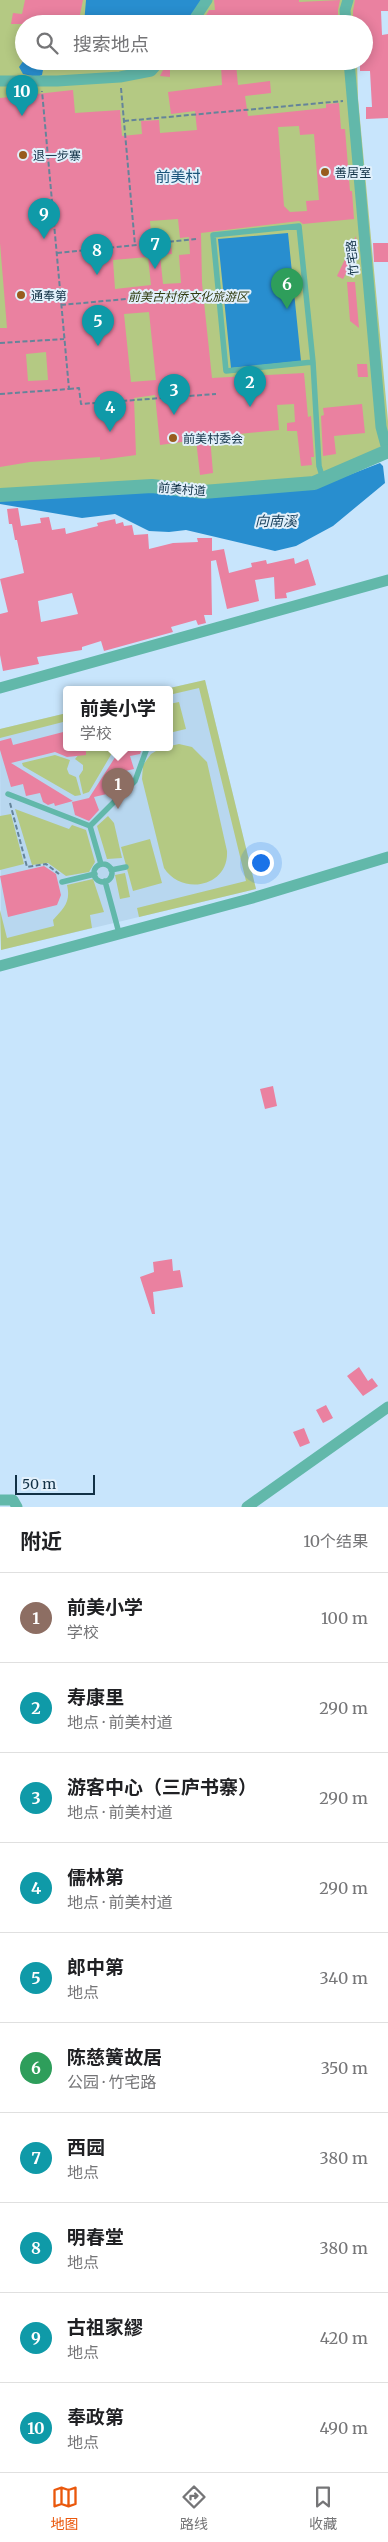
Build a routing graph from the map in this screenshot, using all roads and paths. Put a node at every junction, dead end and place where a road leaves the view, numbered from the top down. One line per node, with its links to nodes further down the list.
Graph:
1 (207, 0): 3 (street)
2 (348, 0): 4 (street)
3 (197, 15)
4 (345, 15)
5 (153, 70): 7 (street)
6 (350, 70): 10 (street, 竹宅路)
7 (120, 77): 9 (street); 11 (path)
8 (0, 81): 9 (street)
9 (41, 81): 14 (path)
10 (353, 100): 11 (path); 23 (street, 竹宅路)
11 (124, 121): 13 (path)
12 (196, 239): 13 (path)
13 (135, 245): 14 (path)
14 (56, 253): 16 (path)
15 (202, 292): 16 (path)
16 (61, 305): 17 (path)
17 (64, 339): 18 (path); 20 (path)
18 (0, 343)
19 (313, 362): 19 (lane); 24 (lane)
20 (69, 389): 21 (path); 22 (path)
21 (0, 394)
22 (216, 394)
23 (388, 452): 24 (street, 前美村道)
24 (323, 479): 25 (street, 前美村道)
25 (0, 495)
26 (388, 580): 27 (street)
27 (0, 688)
28 (145, 751): 30 (lane)
29 (8, 794): 30 (lane); 37 (path)
30 (90, 826): 32 (lane)
31 (388, 857): 38 (street)
32 (101, 864): 34 (lane); 35 (lane)
33 (126, 866): 34 (lane)
34 (111, 870): 36 (lane)
35 (95, 874): 36 (lane); 37 (lane)
36 (105, 881): 38 (lane)
37 (62, 882)
38 (119, 933): 39 (street)
39 (0, 966)
40 (388, 1407): 43 (street)
41 (0, 1500): 42 (street)
42 (18, 1507)
43 (247, 1507)

